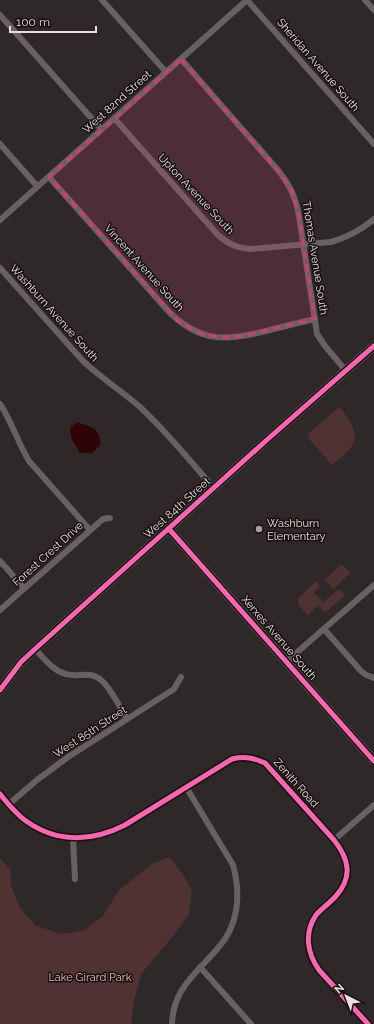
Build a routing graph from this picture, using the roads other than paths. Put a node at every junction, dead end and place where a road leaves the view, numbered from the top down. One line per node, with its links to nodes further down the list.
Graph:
1 (102, 0): 7 (street)
2 (247, 0): 6 (street, West 82nd Street); 11 (street, Sheridan Avenue South)
3 (365, 0): 4 (street)
4 (374, 10)
5 (0, 15): 9 (street)
6 (181, 59): 7 (street, West 82nd Street); 16 (street, Thomas Avenue South)
7 (166, 72): 8 (street, West 82nd Street)
8 (114, 118): 9 (street, West 82nd Street); 16 (street, Upton Avenue South)
9 (102, 129): 12 (street, West 82nd Street)
10 (0, 144): 13 (street)
11 (374, 144)
12 (49, 177): 13 (street, West 82nd Street); 18 (street, Vincent Avenue South)
13 (37, 186): 15 (street, West 82nd Street)
14 (374, 219): 16 (street, Upton Avenue South)
15 (0, 220)
16 (304, 244): 18 (street, Thomas Avenue South)
17 (0, 268): 22 (street, Washburn Avenue South)
18 (314, 319): 20 (street, Thomas Avenue South)
19 (374, 346): 20 (street, West 84th Street)
20 (346, 371): 22 (street, West 84th Street)
21 (0, 404): 25 (street)
22 (214, 488): 24 (street, West 84th Street)
23 (110, 518): 25 (street, Forest Crest Drive)
24 (169, 528): 31 (street, West 84th Street); 32 (street, Xerxes Avenue South)
25 (90, 530): 28 (street, Forest Crest Drive)
26 (0, 561): 28 (street)
27 (374, 585): 30 (street)
28 (24, 588): 29 (street, Forest Crest Drive)
29 (0, 610)
30 (324, 629): 32 (street); 36 (street)
31 (35, 649): 34 (street); 37 (street, West 84th Street)
32 (286, 662): 39 (street, Xerxes Avenue South)
33 (97, 669): 34 (street)
34 (94, 676): 38 (street)
35 (181, 677): 38 (street, West 85th Street)
36 (374, 678)
37 (0, 690)
38 (127, 719): 42 (street, West 85th Street)
39 (374, 762)
40 (186, 787): 44 (street, Zenith Road); 45 (street, Zenith Road); 47 (street)
41 (0, 794): 42 (street, Zenith Road)
42 (9, 804): 44 (street, Zenith Road)
43 (374, 805): 45 (street)
44 (72, 838): 46 (street)
45 (334, 840): 50 (street, Zenith Road)
46 (75, 879)
47 (200, 967): 48 (street); 49 (street)
48 (172, 1024)
49 (251, 1024)
50 (368, 1024)

